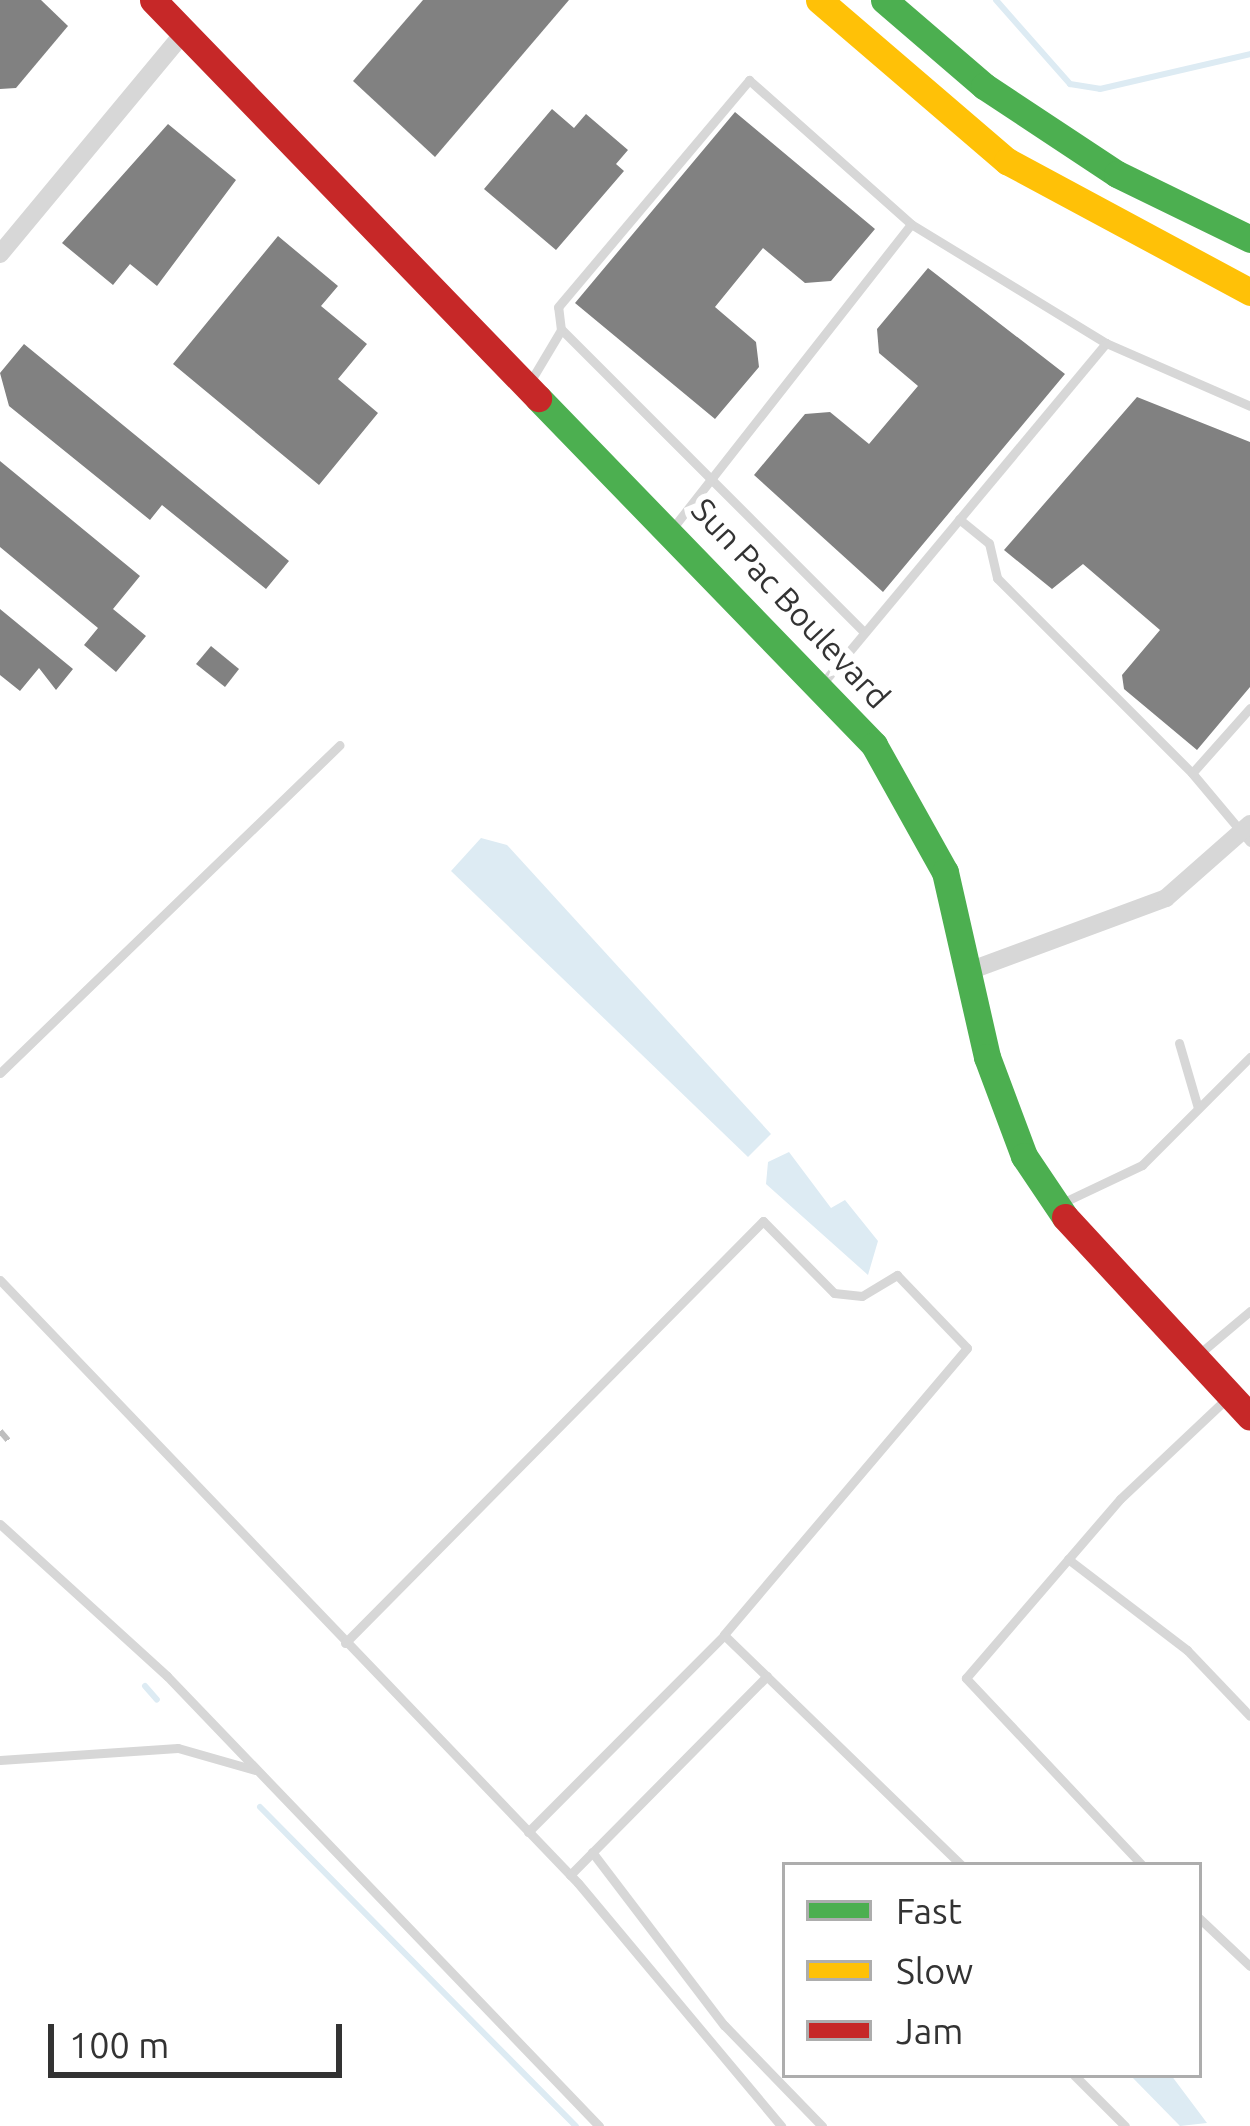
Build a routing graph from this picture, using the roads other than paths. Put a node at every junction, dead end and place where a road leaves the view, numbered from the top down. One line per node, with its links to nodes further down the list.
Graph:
1 (819, 0): 8 (street)
2 (884, 0): 6 (street)
3 (163, 4): 4 (street, Sun Pac Boulevard)
4 (184, 32): 7 (street); 11 (street, Sun Pac Boulevard)
5 (910, 224): 9 (lane); 10 (lane); 13 (lane)
6 (1250, 239)
7 (0, 254)
8 (1250, 292)
9 (561, 329): 11 (lane); 13 (lane)
10 (1106, 343): 12 (lane); 14 (lane)
11 (530, 382): 15 (street, Sun Pac Boulevard)
12 (1250, 406)
13 (714, 484): 15 (lane); 16 (lane)
14 (959, 519): 16 (lane); 20 (lane)
15 (672, 529): 17 (street, Sun Pac Boulevard)
16 (864, 632): 17 (lane)
17 (822, 684): 22 (street, Sun Pac Boulevard)
18 (1250, 708): 20 (lane)
19 (340, 745): 25 (lane)
20 (1192, 773): 21 (lane)
21 (1247, 833): 22 (street)
22 (969, 971): 27 (street, Sun Pac Boulevard)
23 (1179, 1043): 26 (lane)
24 (1250, 1057): 26 (lane)
25 (0, 1073)
26 (1198, 1108): 27 (lane)
27 (1057, 1205): 30 (street, Sun Pac Boulevard)
28 (0, 1280): 36 (lane)
29 (1250, 1311): 30 (lane)
30 (1195, 1358): 31 (street, Sun Pac Boulevard)
31 (1230, 1396): 32 (street, Sun Pac Boulevard); 34 (lane)
32 (1250, 1417)
33 (0, 1524): 40 (lane)
34 (1068, 1559): 38 (lane); 44 (lane)
35 (724, 1635): 36 (lane); 37 (lane); 41 (lane)
36 (345, 1643): 41 (lane)
37 (767, 1676): 42 (lane); 43 (lane)
38 (1250, 1716)
39 (0, 1760): 40 (lane)
40 (260, 1772): 49 (lane)
41 (528, 1832): 45 (lane)
42 (592, 1852): 45 (lane); 51 (lane)
43 (958, 1862)
44 (1139, 1862)
45 (570, 1875): 50 (lane)
46 (1202, 1921): 47 (lane)
47 (1250, 1966)
48 (1077, 2078): 52 (lane)
49 (599, 2126)
50 (781, 2126)
51 (822, 2126)
52 (1125, 2126)

